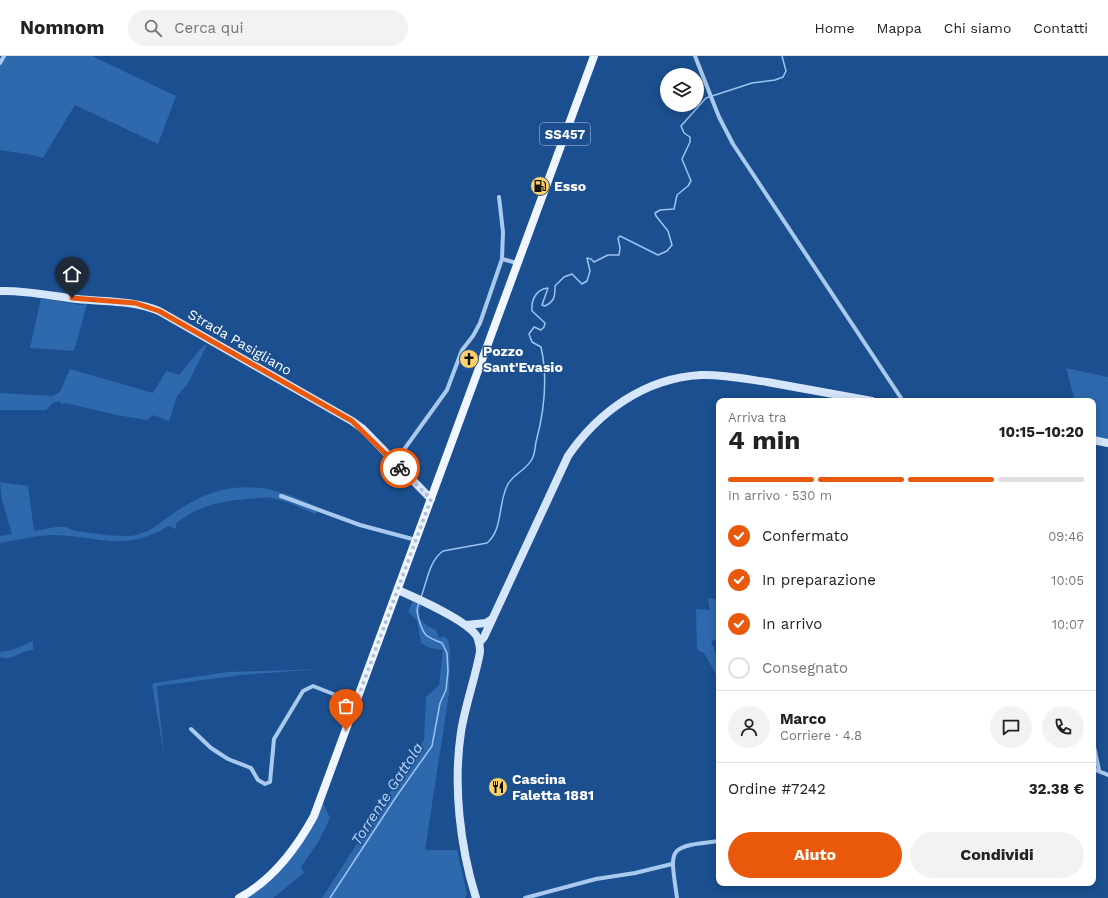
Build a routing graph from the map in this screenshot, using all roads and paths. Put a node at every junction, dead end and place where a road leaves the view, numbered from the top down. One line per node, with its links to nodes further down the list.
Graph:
1 (4, 56): 4 (street)
2 (594, 56): 7 (main road, SS457)
3 (695, 56): 10 (street)
4 (0, 63)
5 (499, 197): 6 (street)
6 (502, 259): 7 (street); 13 (street)
7 (518, 263): 15 (main road, SS457)
8 (0, 291): 13 (street, Strada Pasigliano)
9 (855, 398): 18 (street)
10 (901, 398)
11 (1096, 441): 12 (street)
12 (1108, 443)
13 (395, 462): 15 (street, Strada Pasigliano)
14 (280, 496): 16 (street)
15 (431, 499): 16 (main road, SS457)
16 (416, 540): 17 (main road, SS457)
17 (398, 590): 19 (street); 21 (main road, SS457)
18 (492, 619): 19 (street); 20 (street)
19 (466, 625): 20 (street)
20 (479, 643): 30 (street)
21 (356, 702): 22 (street); 29 (main road, SS457)
22 (191, 729)
23 (1096, 756): 25 (street)
24 (1096, 770): 25 (street)
25 (1099, 770): 26 (street)
26 (1108, 775)
27 (716, 842): 28 (street)
28 (672, 864): 31 (street); 32 (street)
29 (239, 898)
30 (476, 898)
31 (525, 898)
32 (677, 898)

